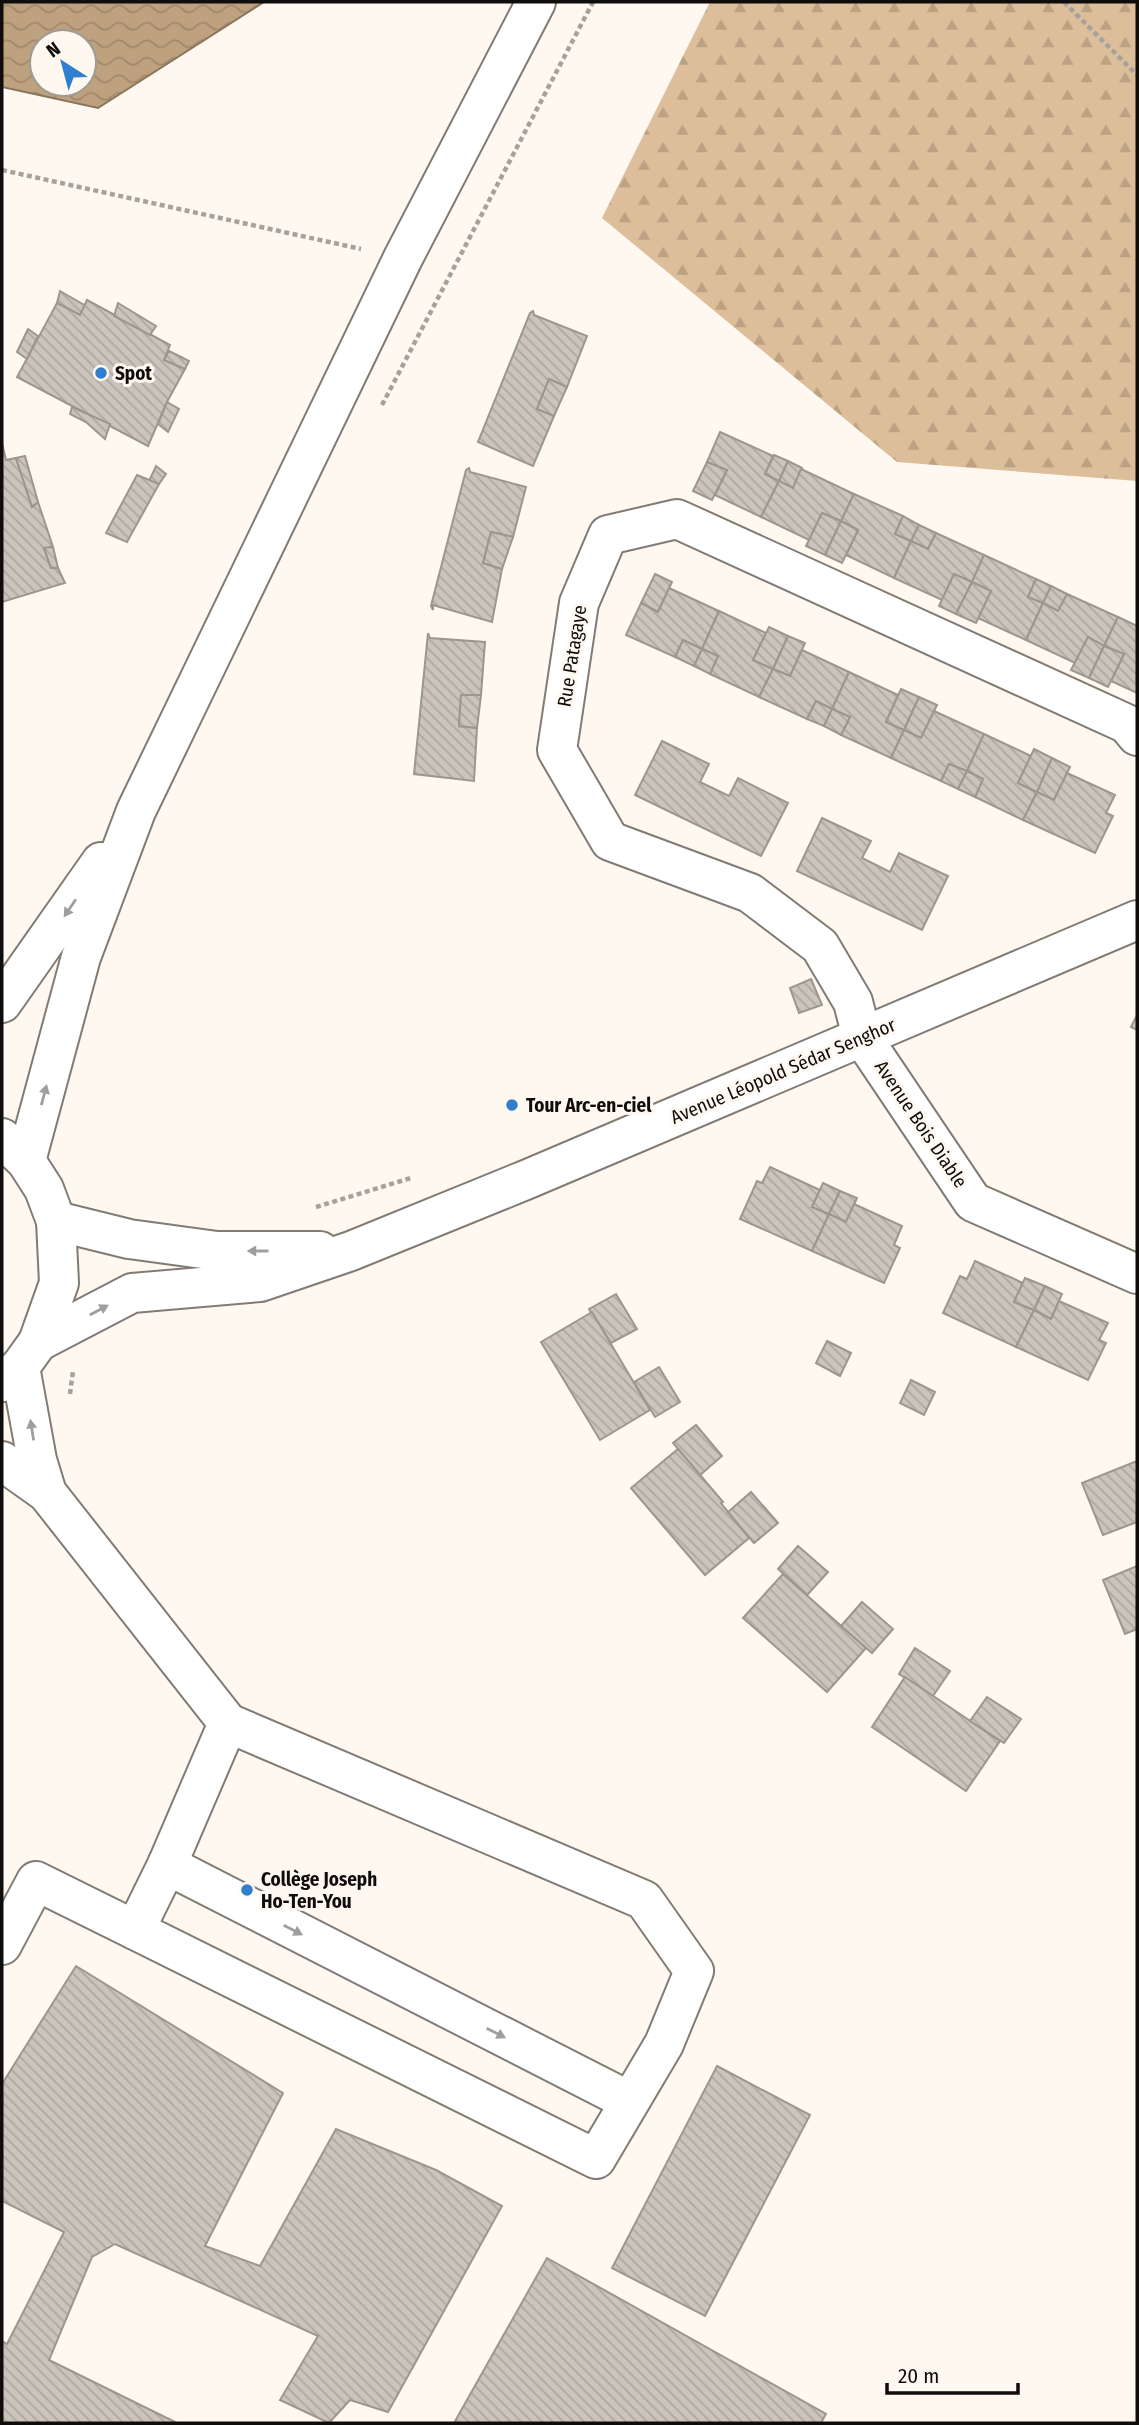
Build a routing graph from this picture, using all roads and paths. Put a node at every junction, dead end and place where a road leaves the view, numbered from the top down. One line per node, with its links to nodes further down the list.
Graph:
1 (536, 2): 6 (street)
2 (593, 2): 7 (path)
3 (1065, 2): 4 (path)
4 (1137, 75)
5 (2, 170): 6 (path)
6 (403, 258): 9 (street)
7 (378, 413)
8 (1137, 736): 12 (street, Rue Patagaye)
9 (136, 811): 11 (street, one-way to 11); 13 (street, one-way to 9)
10 (1137, 920): 12 (street, Avenue Léopold Sédar Senghor)
11 (2, 1003)
12 (863, 1037): 17 (street, Avenue Léopold Sédar Senghor); 18 (street, Avenue Bois Diable)
13 (14, 1149): 16 (street)
14 (420, 1174): 15 (path)
15 (304, 1211)
16 (55, 1221): 17 (street, Avenue Léopold Sédar Senghor, one-way to 16); 19 (street)
17 (351, 1251): 19 (street, Avenue Léopold Sédar Senghor, one-way to 17)
18 (1137, 1274)
19 (20, 1364): 23 (street, one-way to 19)
20 (74, 1365): 21 (path)
21 (69, 1399)
22 (2, 1461): 23 (street)
23 (47, 1493): 24 (street)
24 (228, 1723): 25 (street); 28 (street)
25 (167, 1865): 26 (street); 28 (street, one-way to 28)
26 (135, 1930): 27 (street); 28 (street)
27 (2, 1945)
28 (629, 2101)

